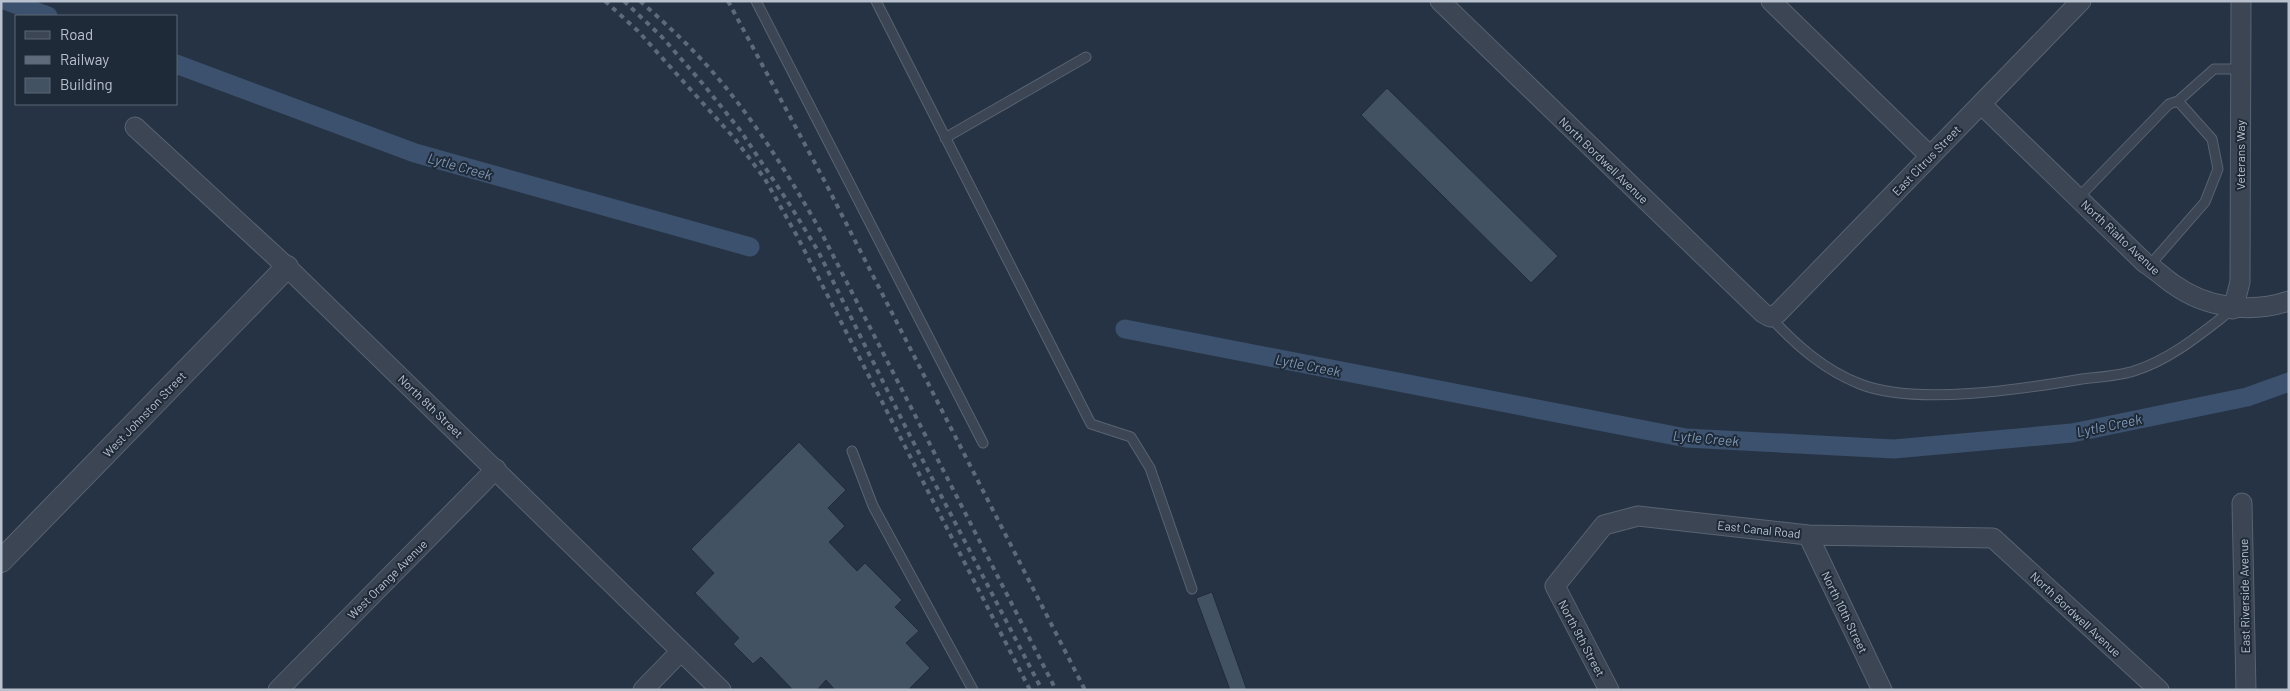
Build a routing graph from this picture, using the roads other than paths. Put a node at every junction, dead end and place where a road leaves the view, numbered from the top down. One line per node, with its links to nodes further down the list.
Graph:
1 (756, 1): 20 (lane)
2 (876, 1): 12 (lane)
3 (1440, 1): 19 (street, North Bordwell Avenue)
4 (1771, 1): 13 (street)
5 (2081, 1): 10 (street, East Citrus Street)
6 (2240, 1): 8 (street, Veterans Way)
7 (1086, 58): 12 (lane)
8 (2241, 69): 9 (lane); 18 (street, Veterans Way)
9 (2178, 101): 14 (lane); 15 (lane)
10 (1981, 104): 13 (street, East Citrus Street); 14 (street, North Rialto Avenue)
11 (135, 127): 16 (street, North 8th Street)
12 (945, 138): 28 (lane)
13 (1930, 156): 19 (street, East Citrus Street)
14 (2078, 198): 15 (street, North Rialto Avenue)
15 (2150, 265): 18 (street, North Rialto Avenue)
16 (287, 267): 22 (street, North 8th Street); 26 (street, West Johnston Street)
17 (2289, 300): 18 (street, North Rialto Avenue)
18 (2233, 309): 19 (lane)
19 (1770, 317)
20 (983, 443)
21 (852, 451): 33 (lane)
22 (496, 469): 29 (street, North 8th Street); 30 (street, West Orange Avenue)
23 (2242, 503): 37 (street, East Riverside Avenue)
24 (1808, 535): 25 (street, East Canal Road); 27 (street, East Canal Road); 35 (street, North 10th Street)
25 (1994, 538): 36 (street, North Bordwell Avenue)
26 (1, 561)
27 (1556, 586): 34 (street, North 9th Street)
28 (1192, 589)
29 (681, 651): 31 (street); 32 (street, North 8th Street)
30 (278, 690)
31 (643, 690)
32 (721, 690)
33 (973, 690)
34 (1609, 690)
35 (1882, 690)
36 (2159, 690)
37 (2246, 690)

